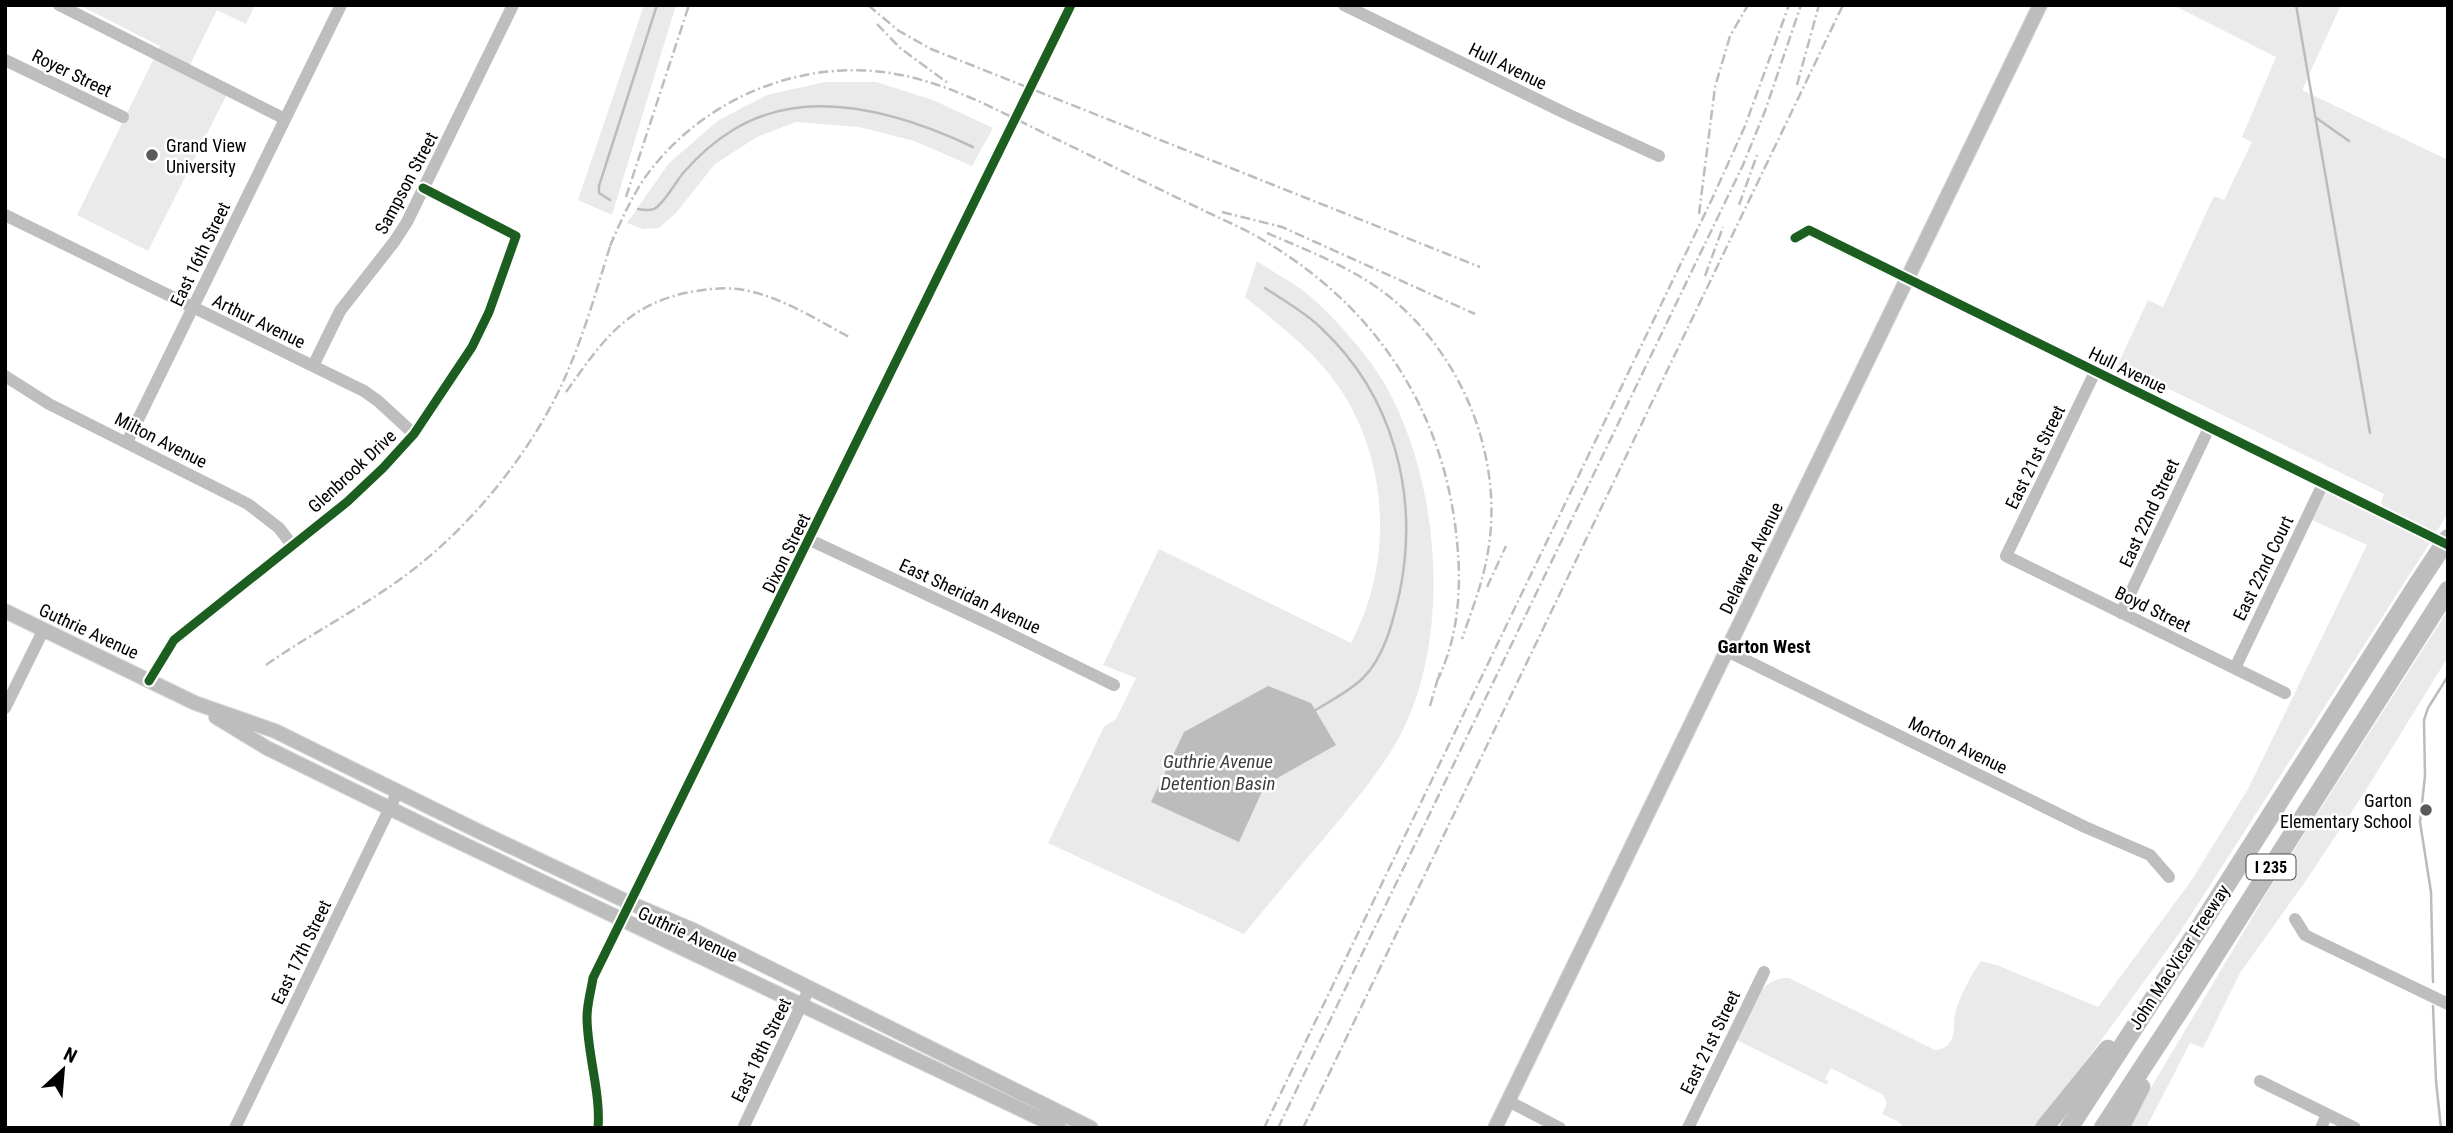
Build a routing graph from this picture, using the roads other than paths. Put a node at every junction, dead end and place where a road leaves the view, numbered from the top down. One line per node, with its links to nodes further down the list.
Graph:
1 (59, 5): 9 (street)
2 (341, 5): 9 (street, East 16th Street)
3 (513, 5): 11 (street, Sampson Street)
4 (1071, 5): 24 (street, Dixon Street)
5 (1343, 5): 10 (street, Hull Avenue)
6 (2040, 5): 14 (main road, Delaware Avenue)
7 (5, 60): 8 (street, Royer Street)
8 (123, 117)
9 (285, 119): 15 (street, East 16th Street)
10 (1659, 156)
11 (423, 188): 16 (street, Sampson Street); 20 (street, Glenbrook Drive)
12 (5, 215): 15 (street, Arthur Avenue)
13 (1795, 238): 14 (street, Hull Avenue)
14 (1908, 280): 17 (street, Hull Avenue); 32 (main road, Delaware Avenue)
15 (193, 308): 16 (street, Arthur Avenue); 21 (street, East 16th Street)
16 (313, 366): 20 (street, Arthur Avenue)
17 (2095, 372): 19 (street, Hull Avenue); 27 (street, East 21st Street)
18 (5, 376): 21 (street, Milton Avenue)
19 (2209, 428): 22 (street, Hull Avenue); 30 (street, East 22nd Street)
20 (414, 433): 25 (street, Glenbrook Drive)
21 (127, 442): 25 (street, Milton Avenue)
22 (2323, 484): 26 (street, Hull Avenue); 33 (street, East 22nd Court)
23 (2448, 538): 46 (highway, John MacVicar Freeway / I 235, bridge)
24 (810, 540): 35 (street, East Sheridan Avenue); 42 (street, Dixon Street)
25 (292, 545): 34 (street, Glenbrook Drive)
26 (2448, 545)
27 (2006, 556): 30 (street, Boyd Street)
28 (2443, 598): 48 (highway, John MacVicar Freeway / I 235)
29 (5, 611): 31 (main road, Guthrie Avenue)
30 (2121, 612): 33 (street, Boyd Street)
31 (43, 631): 34 (main road, Guthrie Avenue); 38 (street)
32 (1727, 651): 41 (street, Morton Avenue); 52 (main road, Delaware Avenue)
33 (2235, 668): 36 (street, Boyd Street)
34 (149, 681): 37 (main road, Guthrie Avenue)
35 (1114, 685)
36 (2285, 693)
37 (195, 702): 39 (main road, Guthrie Avenue); 40 (main road, Guthrie Avenue)
38 (5, 708)
39 (398, 791): 40 (street, East 17th Street); 42 (main road, Guthrie Avenue)
40 (390, 808): 44 (main road, Guthrie Avenue); 55 (street, East 17th Street)
41 (2169, 877)
42 (630, 903): 44 (street, Dixon Street); 47 (main road, Guthrie Avenue)
43 (2295, 919): 49 (street)
44 (622, 920): 50 (main road, Guthrie Avenue); 56 (street, Dixon Street)
45 (1764, 972): 61 (street, East 21st Street)
46 (2159, 987): 62 (highway); 63 (highway, John MacVicar Freeway / I 235)
47 (809, 989): 50 (street, East 18th Street); 58 (main road, Guthrie Avenue)
48 (2184, 1004): 64 (highway, John MacVicar Freeway / I 235); 65 (highway)
49 (2448, 1004)
50 (801, 1006): 54 (street, East 18th Street); 57 (main road, Guthrie Avenue)
51 (2260, 1081): 53 (street)
52 (1508, 1101): 59 (main road, Delaware Avenue); 60 (street)
53 (2328, 1114): 66 (street); 67 (street)
54 (744, 1126)
55 (235, 1128)
56 (598, 1128)
57 (1060, 1128)
58 (1091, 1128)
59 (1495, 1128)
60 (1560, 1128)
61 (1688, 1128)
62 (2045, 1128)
63 (2068, 1128)
64 (2103, 1128)
65 (2120, 1128)
66 (2321, 1128)
67 (2355, 1128)

